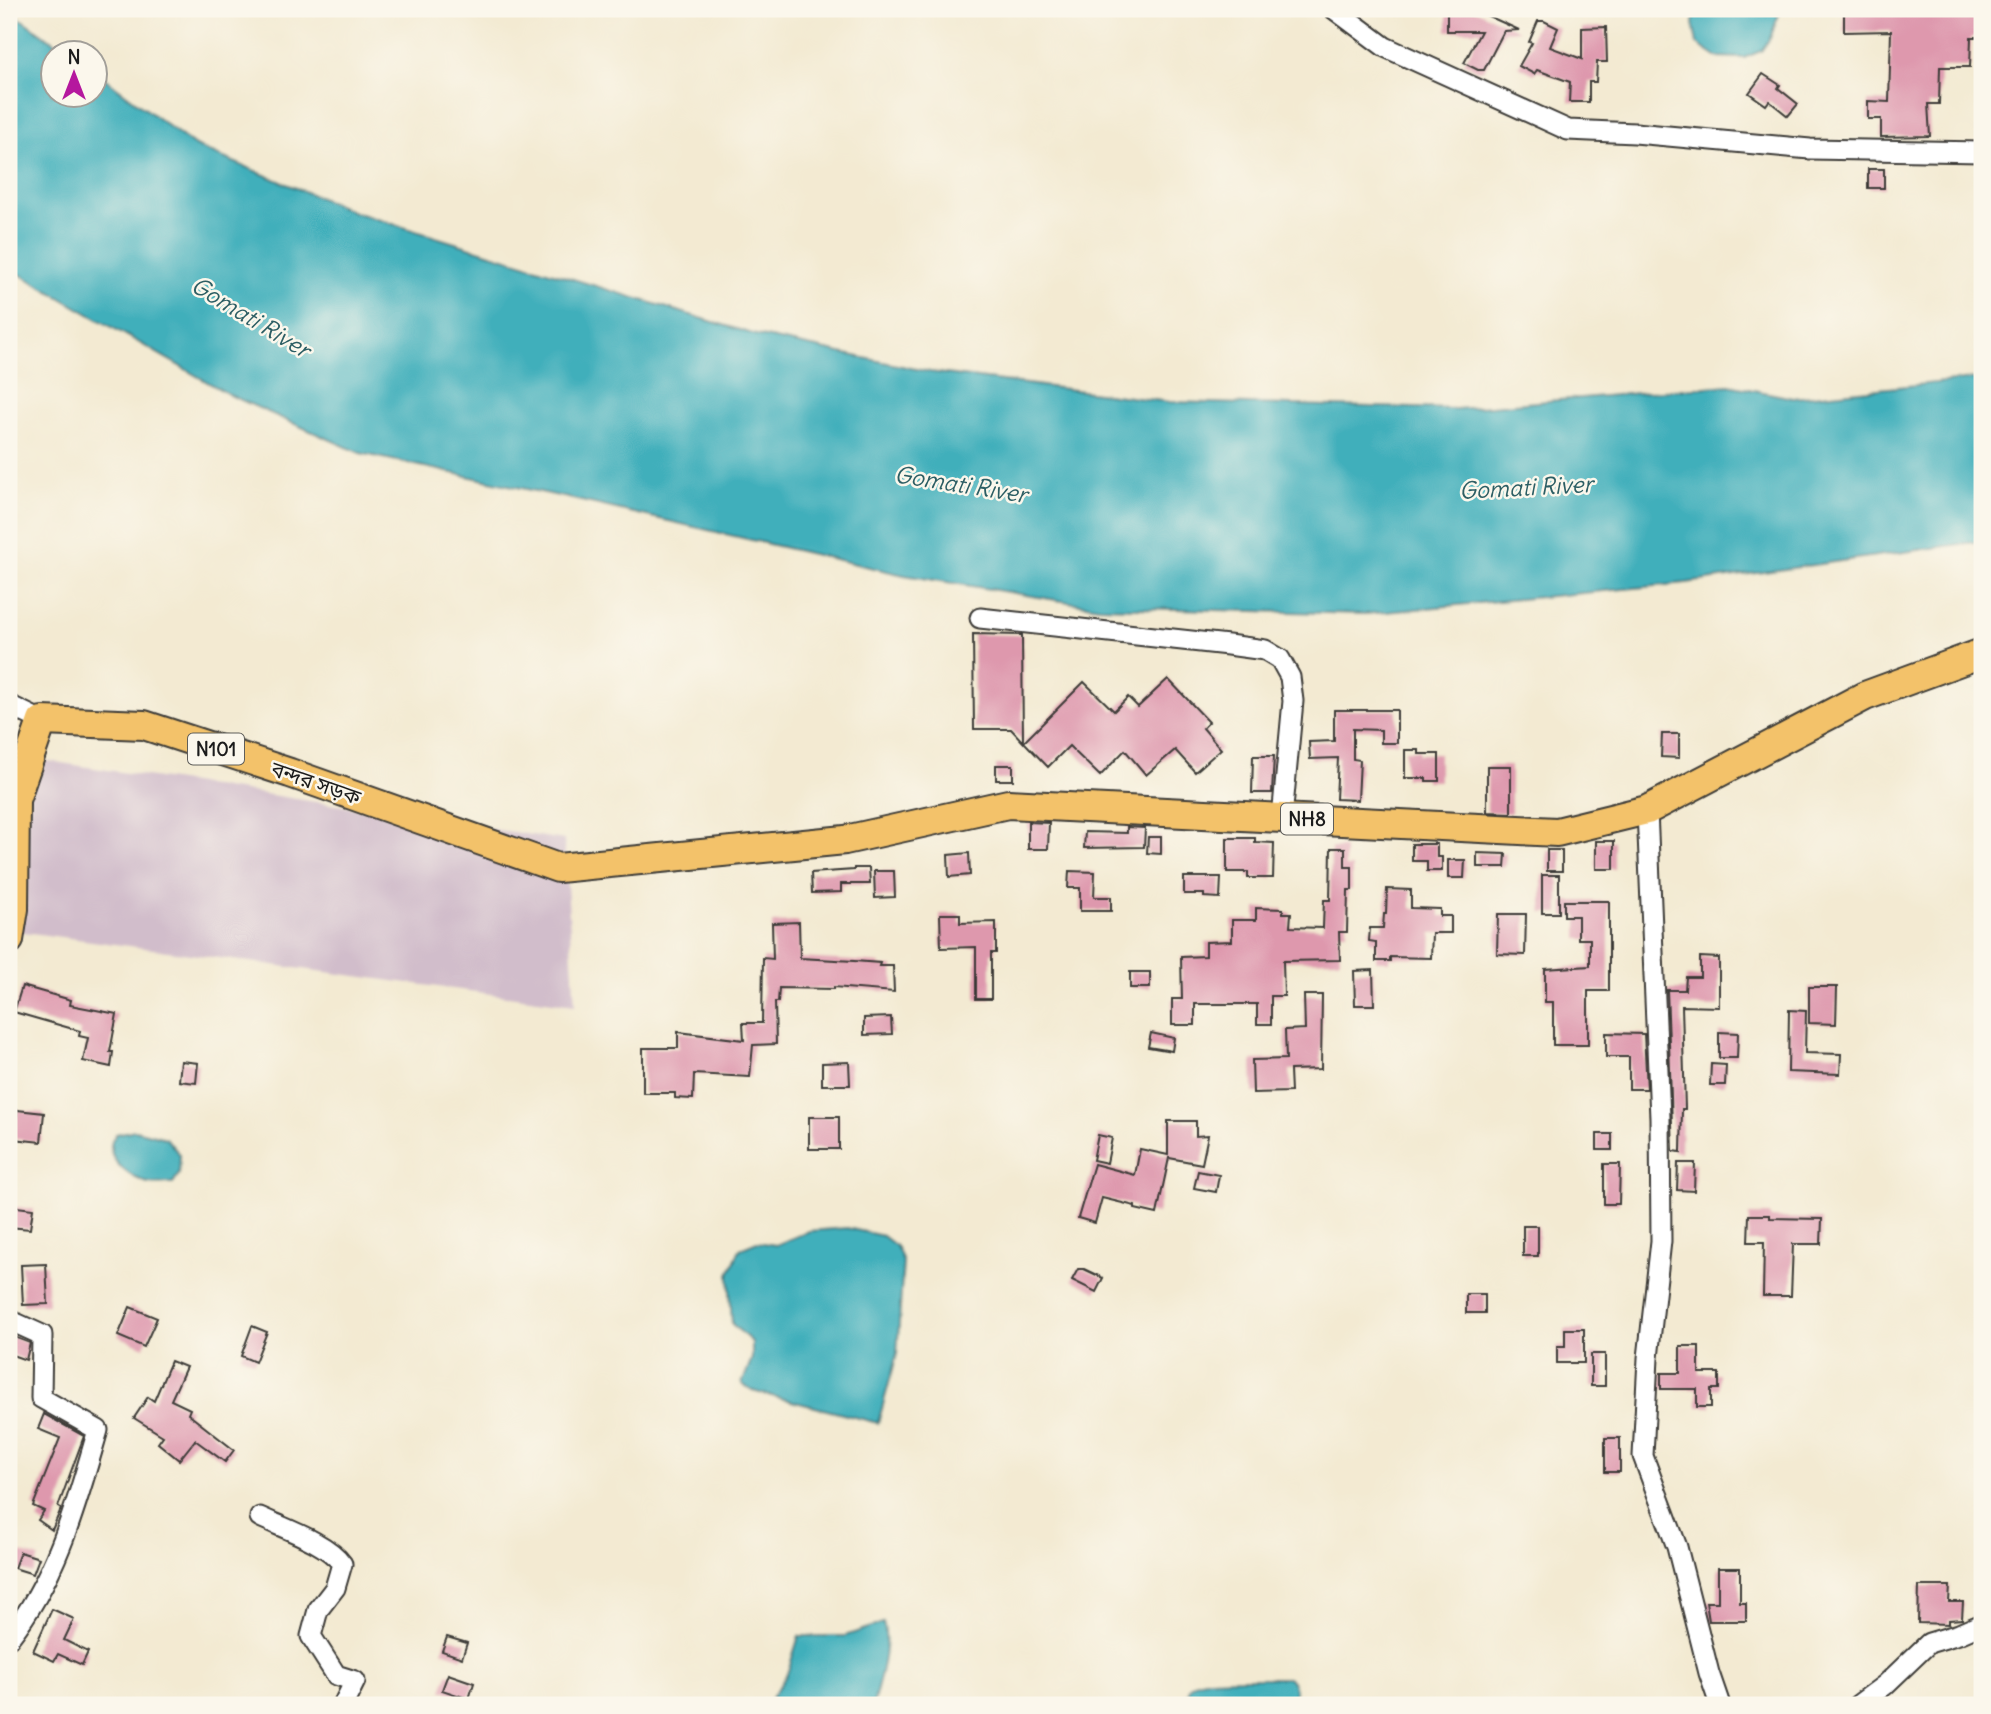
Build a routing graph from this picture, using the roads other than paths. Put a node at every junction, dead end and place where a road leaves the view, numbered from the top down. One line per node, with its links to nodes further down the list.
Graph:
1 (1334, 9): 2 (street)
2 (1982, 152)
3 (980, 618): 8 (street)
4 (1982, 653): 7 (highway, NH8)
5 (9, 705): 6 (street)
6 (42, 721): 9 (highway, বন্দর সড়ক / N101); 10 (highway)
7 (1647, 810): 8 (highway, NH8); 16 (street)
8 (1282, 818): 9 (highway, NH8)
9 (598, 865)
10 (9, 940)
11 (9, 1320): 14 (street)
12 (260, 1517): 15 (street)
13 (1982, 1624): 17 (street)
14 (9, 1638)
15 (343, 1705)
16 (1720, 1705)
17 (1858, 1705)

